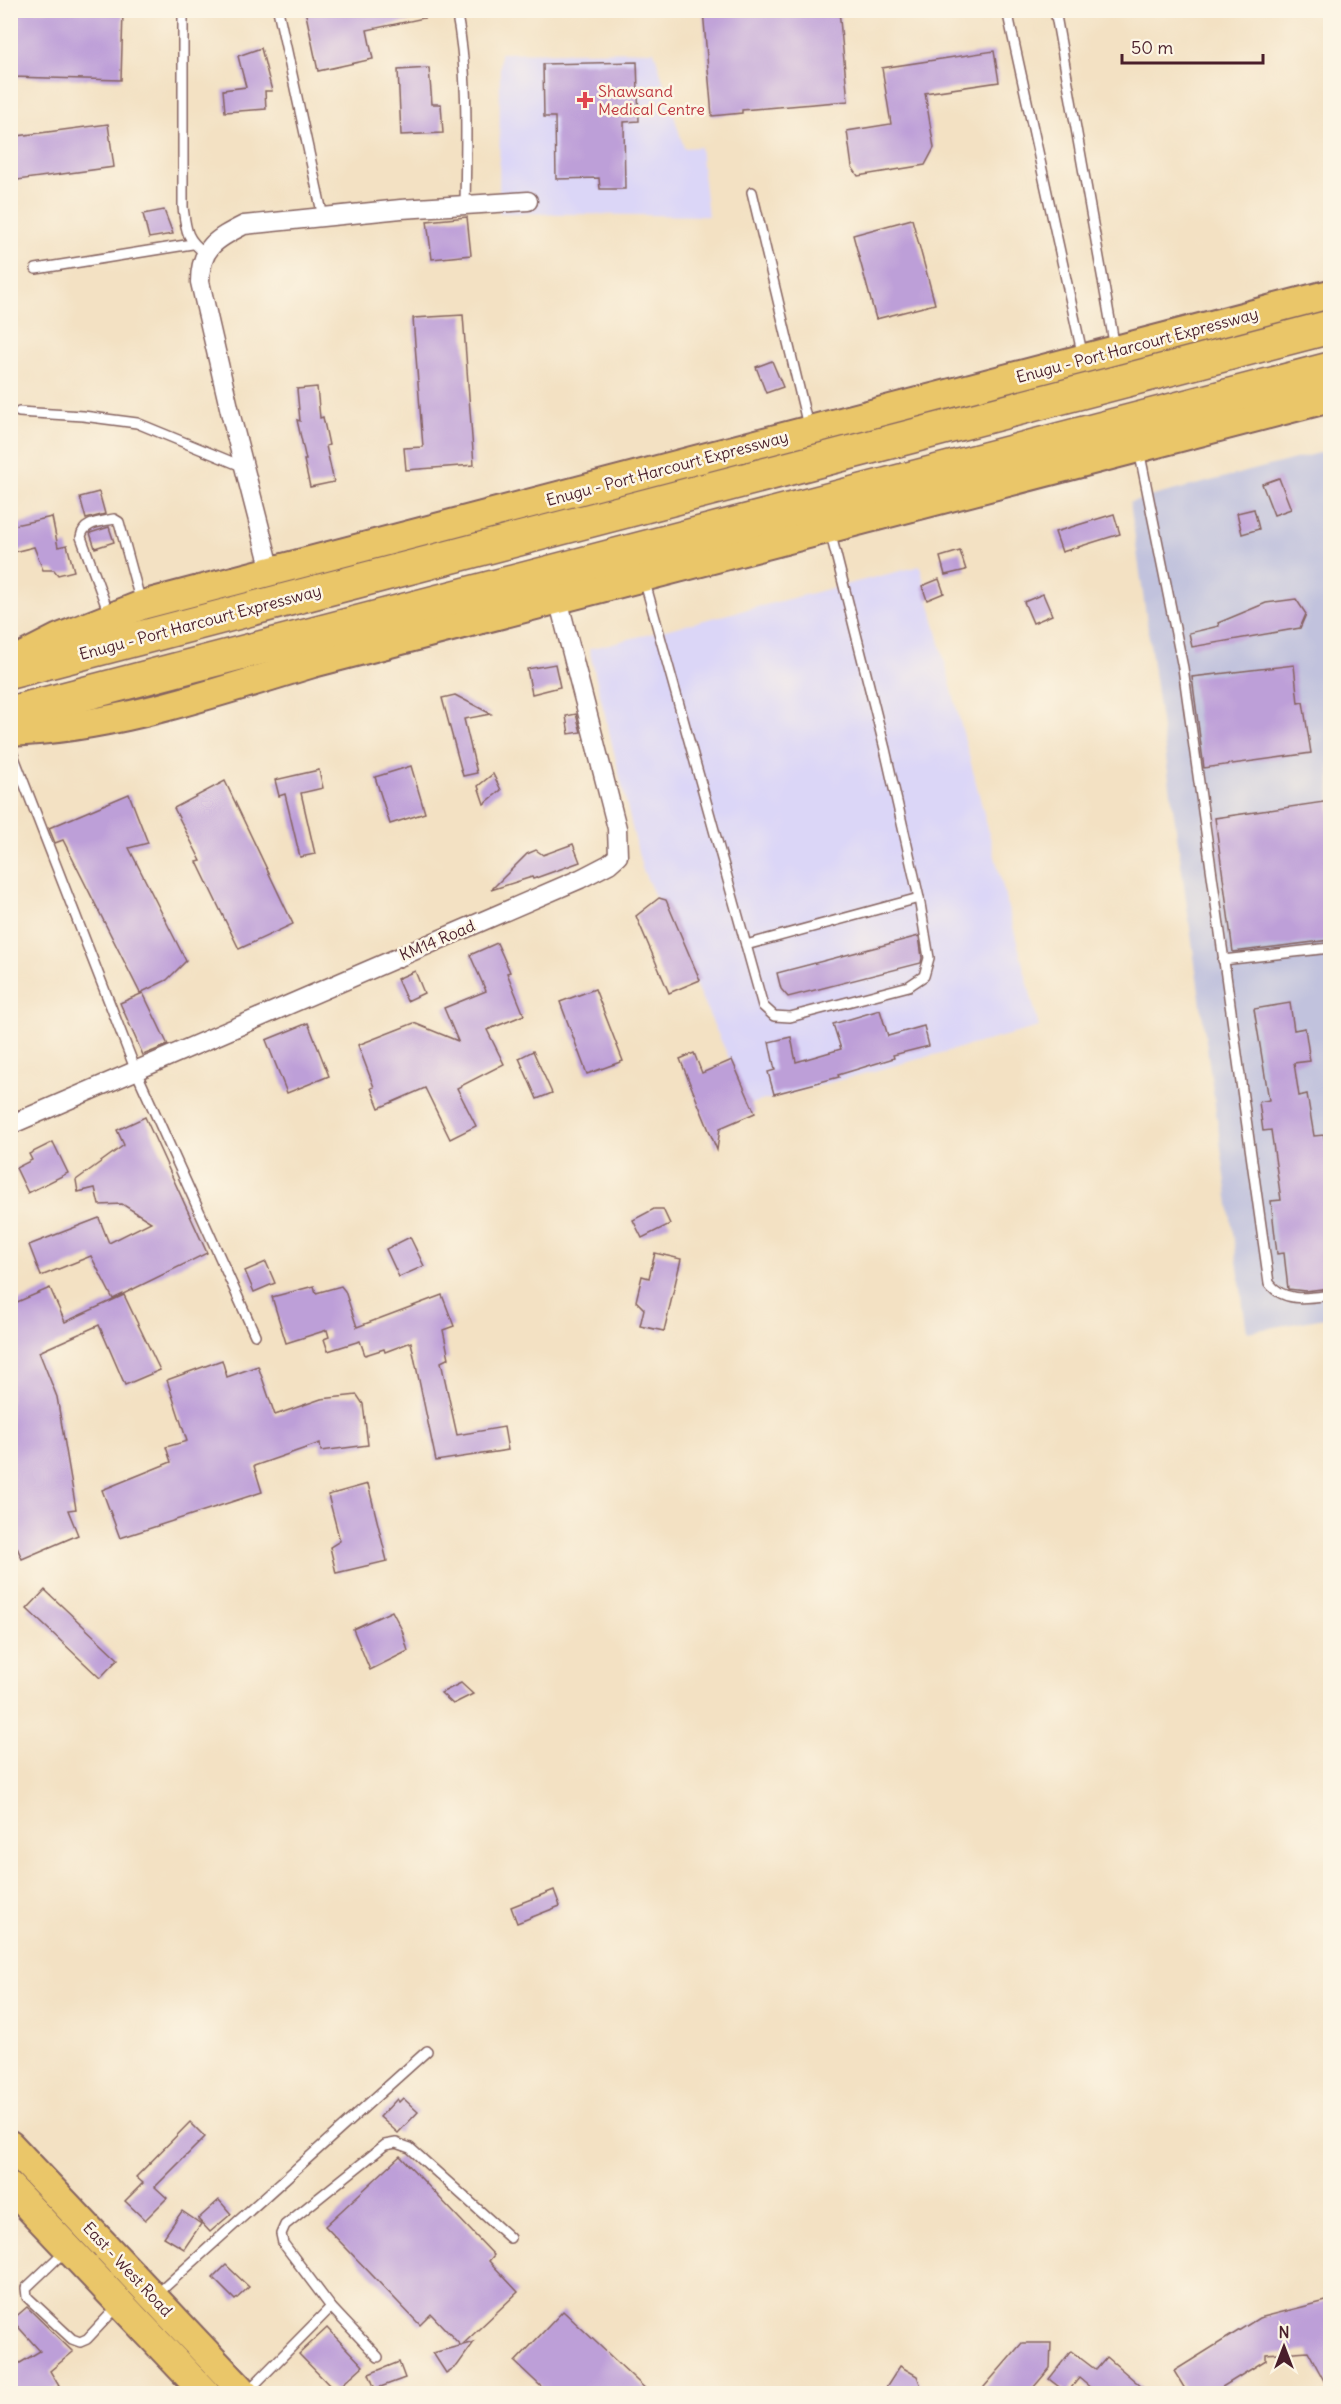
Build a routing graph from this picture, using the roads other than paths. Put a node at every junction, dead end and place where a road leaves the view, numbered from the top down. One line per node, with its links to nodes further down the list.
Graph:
1 (278, 10): 9 (lane)
2 (456, 10): 8 (lane)
3 (1006, 10): 15 (lane)
4 (1055, 10): 14 (lane)
5 (183, 15): 10 (lane)
6 (752, 192): 19 (lane)
7 (528, 201): 8 (street)
8 (465, 205): 9 (street)
9 (323, 217): 10 (street)
10 (198, 249): 11 (lane); 21 (street)
11 (36, 269)
12 (1330, 294): 14 (main road, Enugu - Port Harcourt Expressway)
13 (1330, 327): 29 (highway, Enugu - Port Harcourt Expressway)
14 (1115, 351): 15 (main road, Enugu - Port Harcourt Expressway)
15 (1084, 359): 19 (main road, Enugu - Port Harcourt Expressway)
16 (1330, 369): 30 (highway)
17 (1330, 398): 20 (main road)
18 (19, 412): 21 (lane)
19 (809, 430): 23 (main road, Enugu - Port Harcourt Expressway)
20 (1139, 448): 22 (main road); 36 (lane)
21 (244, 467): 23 (street)
22 (829, 529): 24 (main road); 33 (lane)
23 (271, 571): 26 (main road, Enugu - Port Harcourt Expressway)
24 (644, 577): 25 (main road); 34 (lane)
25 (558, 599): 31 (main road); 37 (street, KM14 Road)
26 (142, 605): 27 (main road, Enugu - Port Harcourt Expressway); 27 (lane)
27 (109, 616): 28 (main road, Enugu - Port Harcourt Expressway)
28 (10, 663)
29 (10, 672)
30 (10, 713)
31 (10, 732)
32 (10, 747): 37 (lane)
33 (919, 898): 34 (lane); 34 (lane)
34 (746, 945)
35 (1330, 948): 36 (lane)
36 (1223, 960): 39 (lane)
37 (136, 1071): 38 (street, KM14 Road); 40 (lane)
38 (10, 1125)
39 (1330, 1295)
40 (255, 1335)
41 (427, 2051): 46 (lane)
42 (10, 2145): 46 (main road, East - West Road)
43 (17, 2197): 45 (main road, East - West Road)
44 (510, 2238): 48 (lane)
45 (69, 2247): 47 (main road, East - West Road); 47 (lane)
46 (154, 2297): 51 (main road, East - West Road)
47 (121, 2303): 50 (main road, East - West Road)
48 (332, 2307): 49 (lane); 51 (lane)
49 (378, 2357)
50 (206, 2394)
51 (245, 2394)

